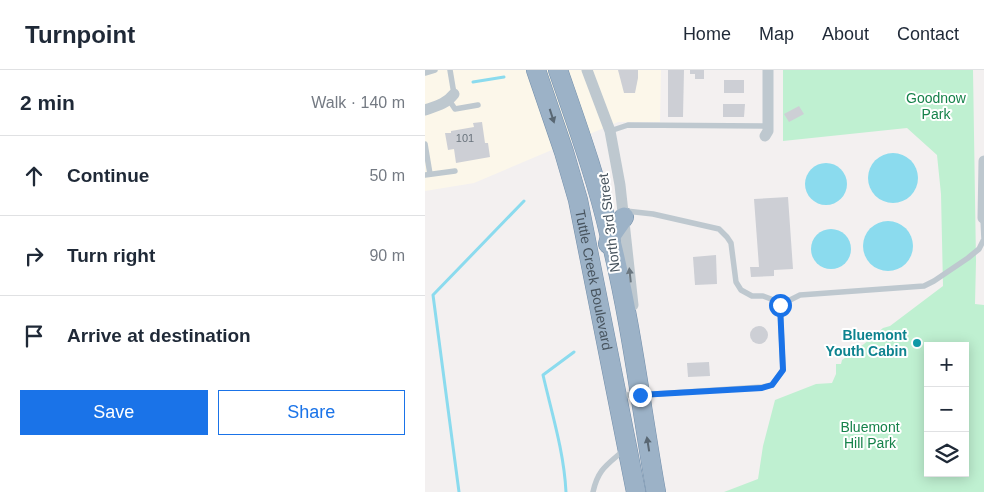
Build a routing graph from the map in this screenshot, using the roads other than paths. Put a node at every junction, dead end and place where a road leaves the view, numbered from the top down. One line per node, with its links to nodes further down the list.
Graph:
1 (435, 70): 6 (lane)
2 (536, 70): 21 (highway, Tuttle Creek Boulevard, one-way to 21)
3 (558, 70): 19 (highway, Tuttle Creek Boulevard)
4 (587, 70): 11 (street, North 3rd Street)
5 (768, 70): 12 (street)
6 (425, 73)
7 (450, 73): 8 (lane)
8 (451, 97): 9 (lane); 10 (street)
9 (478, 105)
10 (425, 110)
11 (610, 131): 12 (lane); 17 (street, North 3rd Street)
12 (767, 131)
13 (425, 144): 16 (lane)
14 (984, 161): 18 (street)
15 (455, 171): 16 (lane)
16 (428, 175)
17 (624, 214): 19 (highway); 20 (lane); 22 (street, North 3rd Street, one-way to 17)
18 (983, 218): 20 (lane)
19 (610, 237): 21 (highway); 22 (highway, Tuttle Creek Boulevard)
20 (780, 305): 24 (lane)
21 (602, 324): 23 (highway, Tuttle Creek Boulevard)
22 (637, 376): 24 (highway, Tuttle Creek Boulevard)
23 (617, 395): 24 (lane); 25 (highway, Tuttle Creek Boulevard)
24 (640, 395): 28 (highway, Tuttle Creek Boulevard, one-way to 24)
25 (627, 448): 26 (lane); 27 (highway, Tuttle Creek Boulevard)
26 (593, 492)
27 (637, 492)
28 (656, 492)

